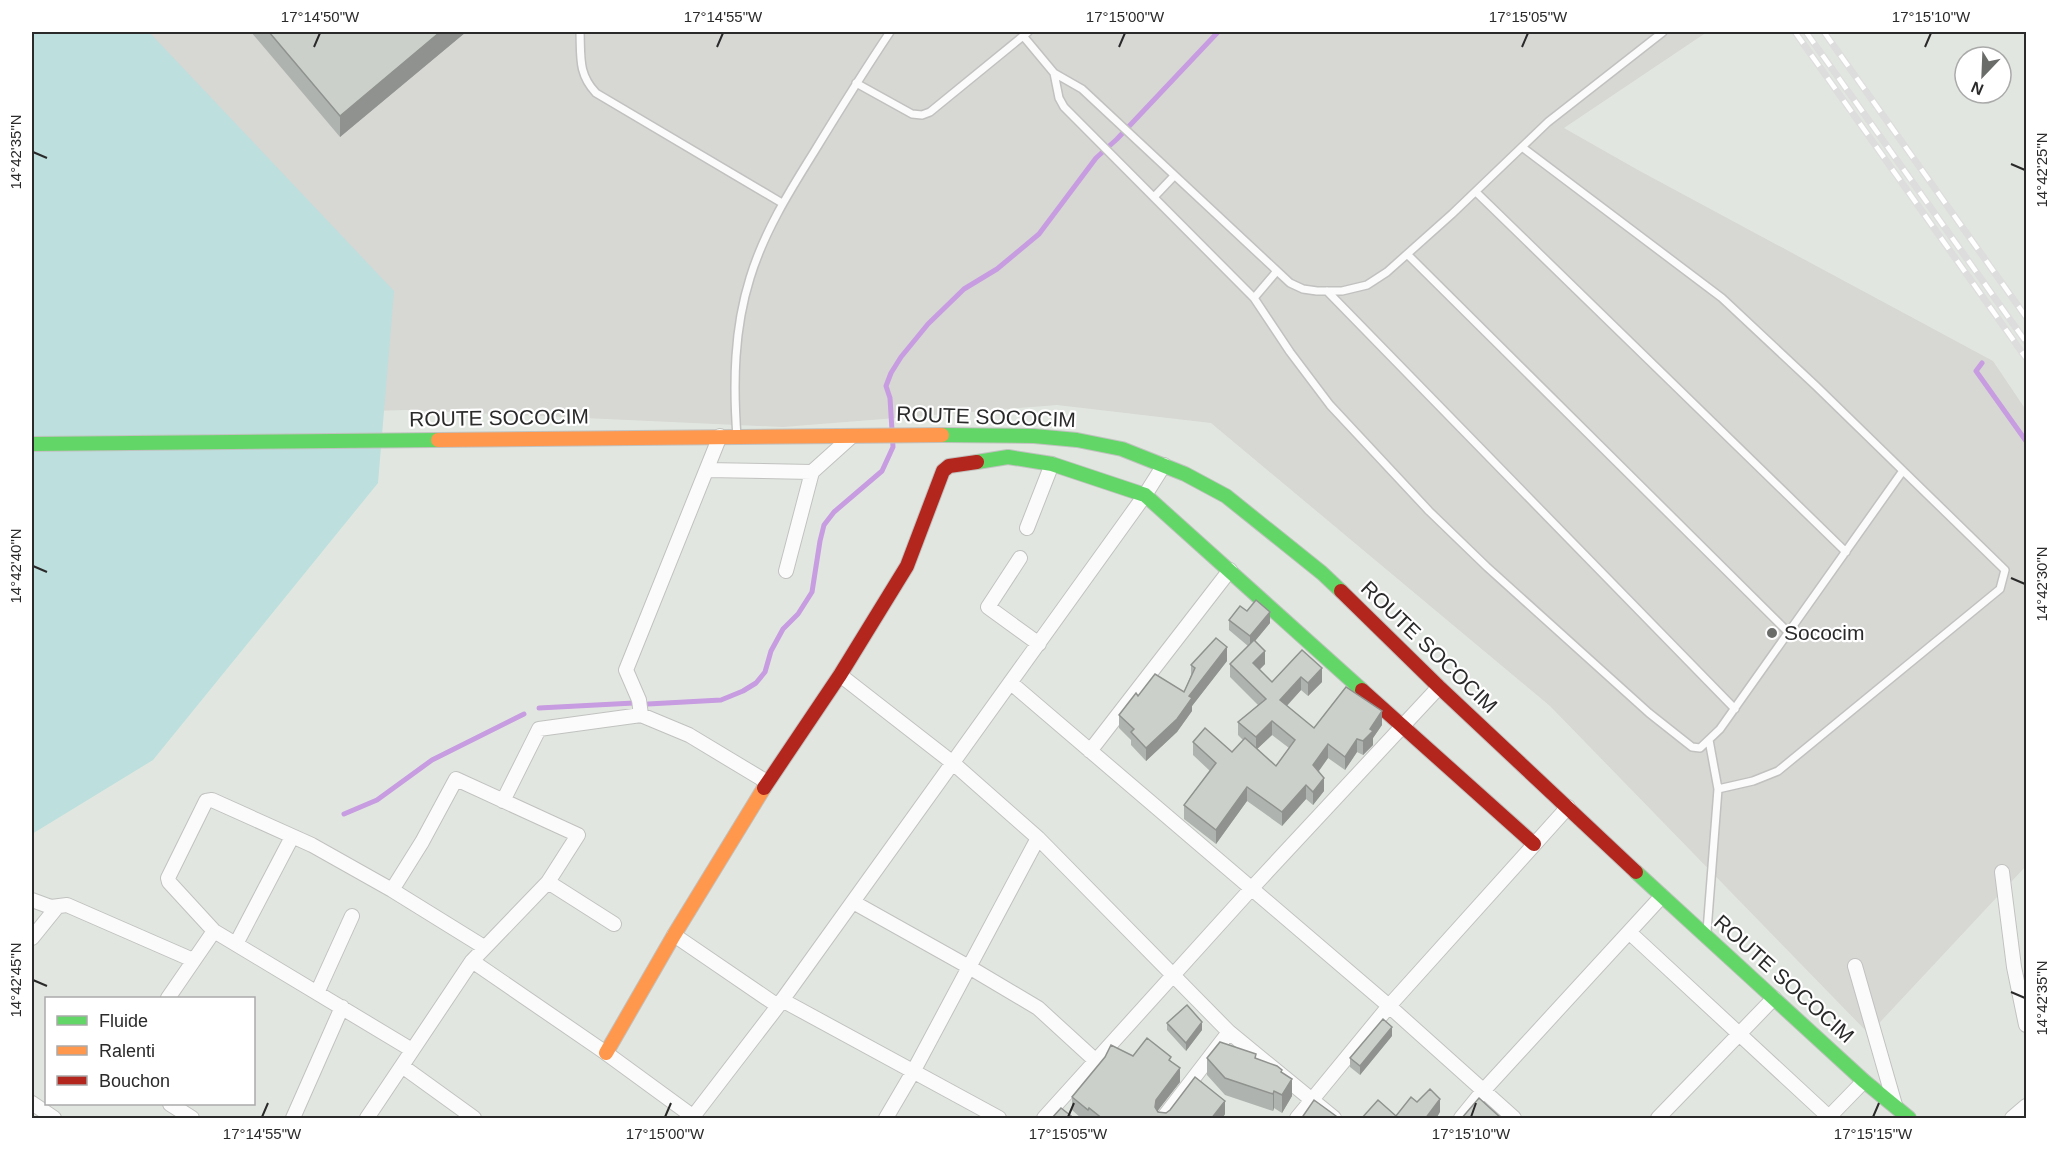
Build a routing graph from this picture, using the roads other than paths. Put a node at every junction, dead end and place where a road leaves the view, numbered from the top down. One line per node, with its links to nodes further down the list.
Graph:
1 (580, 32): 11 (lane)
2 (890, 32): 6 (lane)
3 (1663, 32): 7 (lane)
4 (1026, 34): 5 (lane); 6 (lane)
5 (1054, 74): 8 (lane); 10 (lane)
6 (856, 83): 11 (lane)
7 (1522, 147): 9 (lane); 24 (lane)
8 (1174, 176): 10 (lane); 13 (lane)
9 (1476, 192): 12 (lane); 27 (lane)
10 (1154, 196): 15 (lane)
11 (783, 202): 18 (lane)
12 (1408, 255): 14 (lane); 31 (lane)
13 (1277, 271): 14 (lane); 15 (lane)
14 (1327, 291): 36 (lane)
15 (1254, 298): 39 (lane)
16 (852, 435): 18 (street, ROUTE SOCOCIM); 21 (street, ROUTE SOCOCIM); 23 (street)
17 (720, 436): 18 (street, ROUTE SOCOCIM); 19 (street, ROUTE SOCOCIM); 22 (street)
18 (736, 436)
19 (32, 444)
20 (1052, 464): 25 (street); 26 (street); 33 (street)
21 (1164, 465): 25 (street); 35 (street, ROUTE SOCOCIM)
22 (707, 470): 23 (street); 37 (street)
23 (812, 472): 30 (street)
24 (1902, 472): 27 (lane); 43 (lane)
25 (1145, 495): 29 (street); 32 (street)
26 (1027, 528)
27 (1846, 552): 31 (lane)
28 (1020, 558): 32 (street)
29 (1230, 570): 38 (street); 40 (street)
30 (786, 571)
31 (1789, 633): 36 (lane)
32 (1039, 644): 34 (street)
33 (840, 675): 41 (street); 42 (street)
34 (1011, 683): 40 (street); 41 (street)
35 (1439, 687): 38 (street); 45 (street, ROUTE SOCOCIM)
36 (1735, 709): 39 (lane)
37 (641, 715): 42 (street); 44 (street)
38 (1403, 726): 48 (street); 51 (street)
39 (1709, 740): 43 (lane)
40 (1090, 751): 51 (street)
41 (953, 763): 47 (street); 55 (street)
42 (767, 782): 61 (street)
43 (1718, 789): 62 (lane)
44 (502, 801): 50 (street); 52 (street)
45 (1568, 807): 48 (street); 53 (street, ROUTE SOCOCIM)
46 (292, 837): 52 (street); 59 (street); 64 (street)
47 (1038, 838): 69 (street); 70 (street)
48 (1534, 844): 75 (street)
49 (2002, 872): 77 (street)
50 (548, 882): 58 (street); 65 (street)
51 (1251, 889): 70 (street); 75 (street)
52 (392, 890): 65 (street)
53 (1662, 896): 60 (street); 62 (street, ROUTE SOCOCIM)
54 (32, 900): 56 (street)
55 (853, 902): 69 (street); 74 (street)
56 (57, 907): 63 (street); 66 (street)
57 (352, 916): 71 (street)
58 (614, 924)
59 (214, 931): 64 (street); 66 (street)
60 (1629, 932): 79 (street); 86 (street)
61 (674, 935): 74 (street); 81 (street)
62 (1706, 936): 73 (street, ROUTE SOCOCIM)
63 (32, 938)
64 (236, 944): 71 (street)
65 (484, 947): 67 (street)
66 (194, 960): 72 (street)
67 (472, 961): 80 (street); 81 (street)
68 (1855, 966): 91 (street)
69 (969, 967): 82 (street); 84 (street)
70 (1173, 975): 78 (street); 82 (street)
71 (317, 993): 76 (street)
72 (169, 997)
73 (1774, 998): 79 (street); 85 (street, ROUTE SOCOCIM)
74 (780, 1003): 84 (street); 92 (street)
75 (1389, 1006): 86 (street); 87 (street)
76 (342, 1007): 80 (street); 96 (street)
77 (2026, 1025)
78 (1229, 1032): 87 (street); 102 (street)
79 (1739, 1034): 93 (street); 107 (street)
80 (412, 1050): 83 (street)
81 (606, 1053): 92 (street)
82 (1096, 1061): 101 (street)
83 (402, 1066): 97 (street); 98 (street)
84 (913, 1072): 99 (street); 100 (street)
85 (1864, 1081): 91 (street, ROUTE SOCOCIM); 93 (street)
86 (1484, 1091): 105 (street); 106 (street)
87 (1311, 1100): 103 (street); 104 (street)
88 (32, 1103): 94 (street)
89 (171, 1105): 95 (street)
90 (2026, 1106): 108 (street)
91 (1904, 1115)
92 (694, 1118)
93 (1829, 1118)
94 (54, 1119)
95 (192, 1119)
96 (293, 1119)
97 (367, 1119)
98 (474, 1119)
99 (885, 1119)
100 (999, 1119)
101 (1044, 1119)
102 (1163, 1119)
103 (1297, 1119)
104 (1334, 1119)
105 (1461, 1119)
106 (1514, 1119)
107 (1658, 1119)
108 (2012, 1119)

